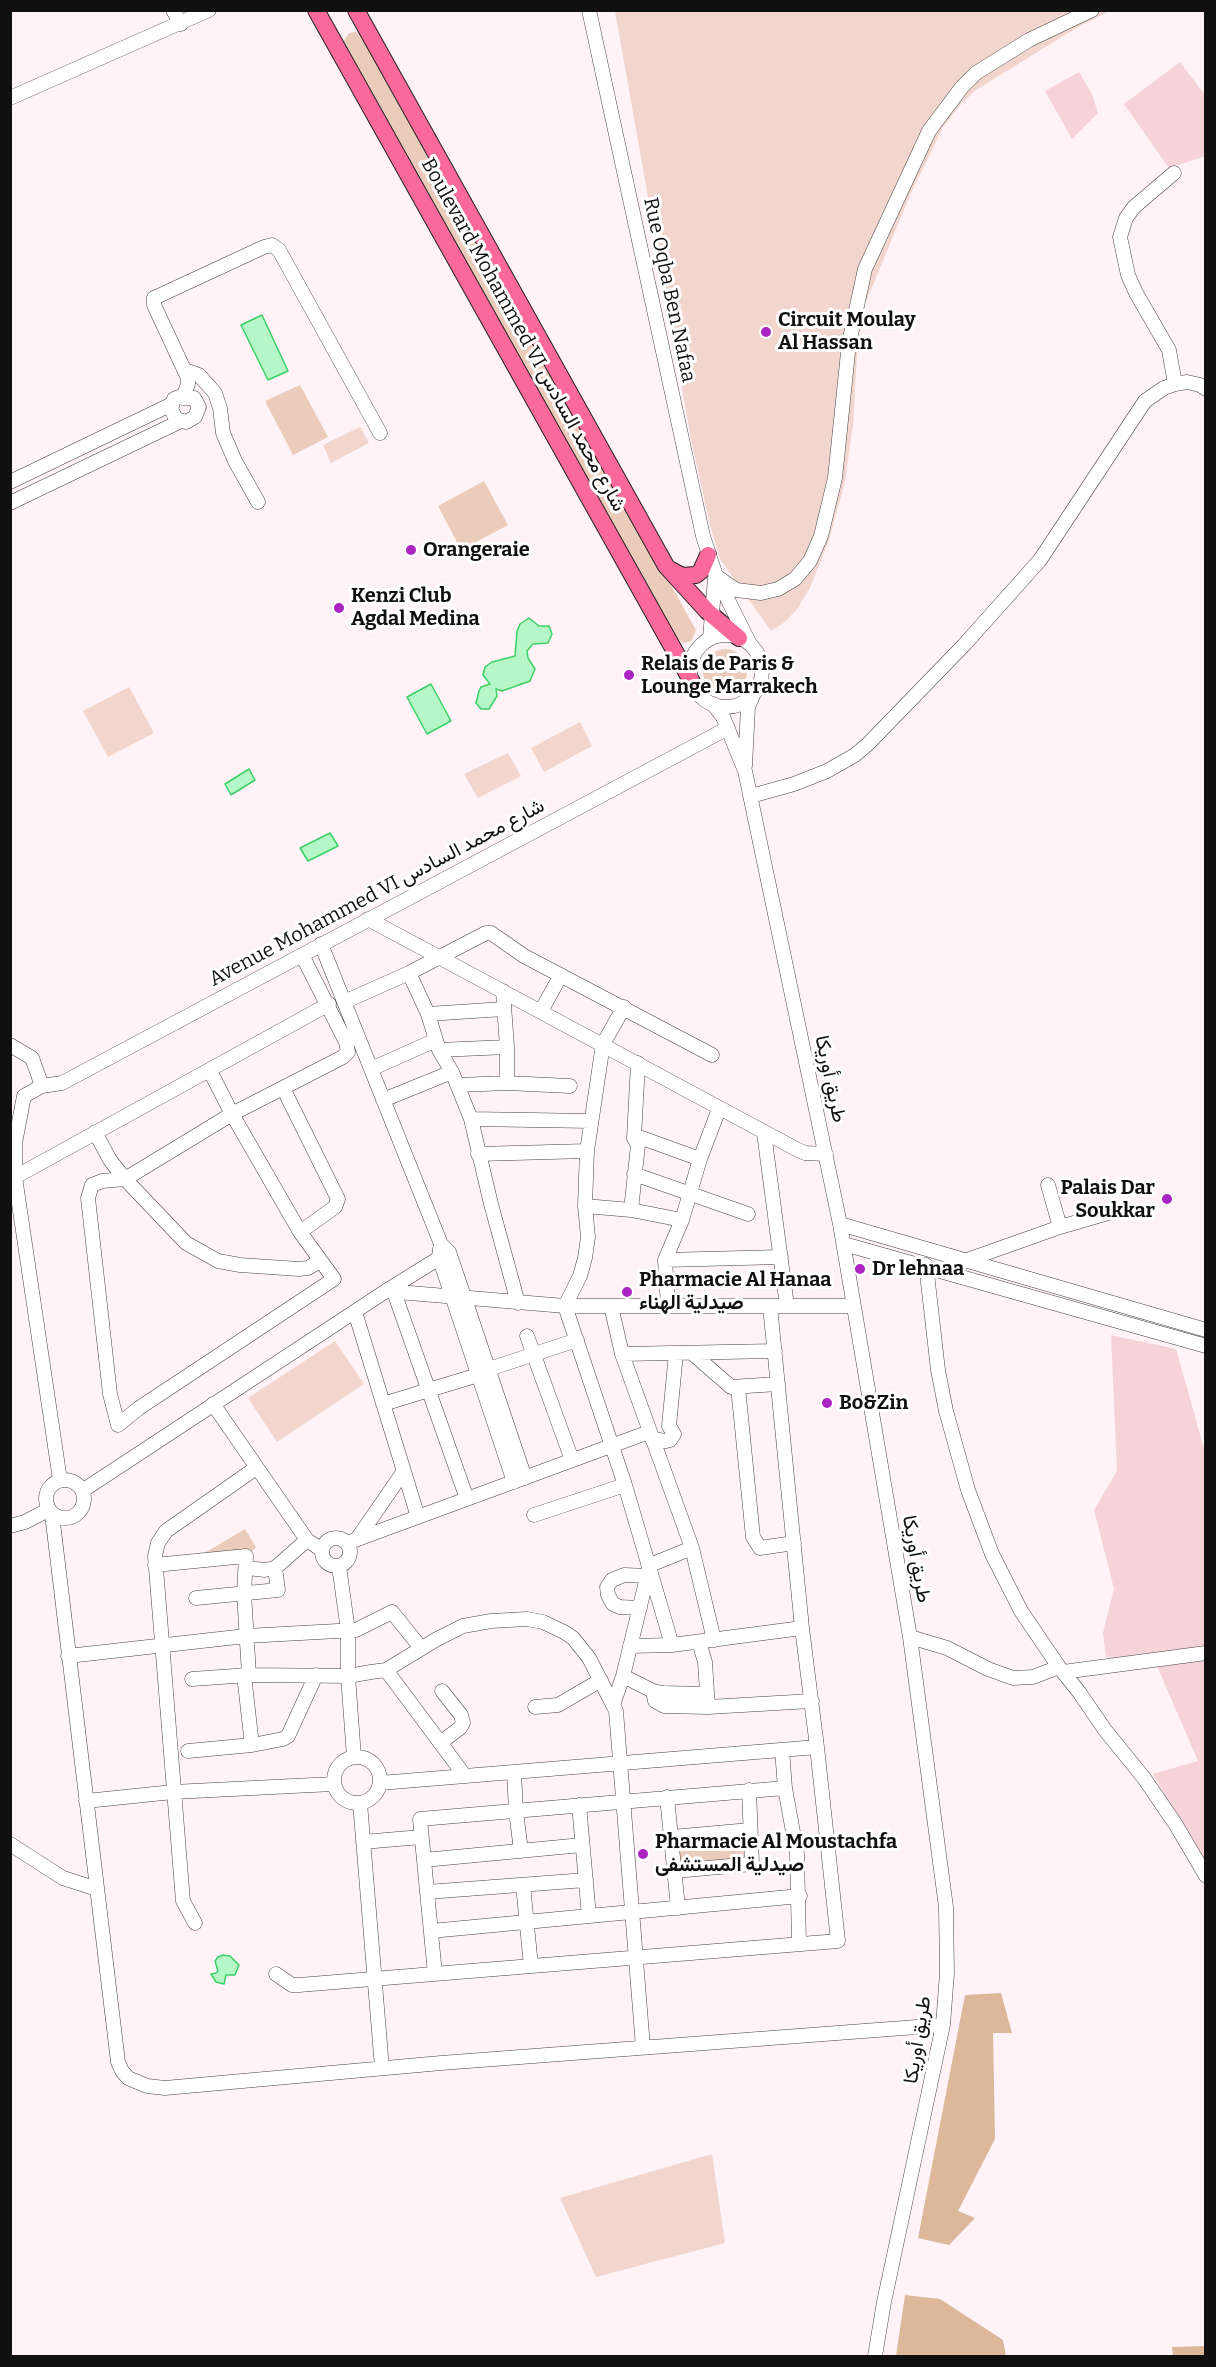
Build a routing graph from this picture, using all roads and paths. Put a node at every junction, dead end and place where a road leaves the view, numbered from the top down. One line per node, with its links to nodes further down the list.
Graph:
1 (173, 10): 7 (street)
2 (209, 10): 7 (street)
3 (316, 10): 29 (main road, Boulevard Mohammed VI شارع محمد السادس)
4 (356, 10): 24 (main road, Boulevard Mohammed VI شارع محمد السادس)
5 (589, 10): 23 (street, Rue Oqba Ben Nafaa)
6 (1092, 10): 25 (street)
7 (181, 24): 8 (street)
8 (10, 98)
9 (1174, 173): 11 (street)
10 (185, 370): 13 (street); 15 (street); 17 (street)
11 (1175, 384): 12 (street); 34 (street)
12 (1206, 389)
13 (177, 401): 14 (street); 16 (street); 18 (street)
14 (198, 412): 15 (street); 16 (street)
15 (220, 416): 21 (street)
16 (181, 421): 19 (street)
17 (380, 433)
18 (63, 457): 19 (street); 20 (street)
19 (71, 474): 22 (street)
20 (10, 482)
21 (258, 502)
22 (10, 503)
23 (708, 555): 24 (main road); 25 (street, Rue Oqba Ben Nafaa)
24 (666, 566): 26 (main road, Boulevard Mohammed VI شارع محمد السادس)
25 (716, 576): 26 (street, Rue Oqba Ben Nafaa); 28 (street, Rue Oqba Ben Nafaa)
26 (713, 616): 27 (street, Rue Oqba Ben Nafaa); 28 (main road, Boulevard Mohammed VI شارع محمد السادس)
27 (710, 639): 28 (street); 29 (street)
28 (744, 641): 30 (street)
29 (692, 682): 31 (street)
30 (754, 691): 31 (street); 33 (street, طريق أوريكا)
31 (713, 704): 32 (street, طريق أوريكا)
32 (728, 728): 33 (street, طريق أوريكا); 35 (street, Avenue Mohammed VI شارع محمد السادس)
33 (745, 771): 34 (street, طريق أوريكا)
34 (751, 796): 72 (street, طريق أوريكا)
35 (368, 919): 36 (street, Avenue Mohammed VI شارع محمد السادس); 38 (street)
36 (321, 945): 37 (street, Avenue Mohammed VI شارع محمد السادس); 42 (street)
37 (302, 955): 43 (street); 58 (street, Avenue Mohammed VI شارع محمد السادس)
38 (439, 957): 39 (street); 40 (street); 41 (street)
39 (409, 973): 42 (street); 47 (street)
40 (561, 975): 44 (street); 46 (street)
41 (502, 991): 45 (street); 46 (street)
42 (344, 1002): 54 (street)
43 (329, 1004): 55 (street); 60 (street)
44 (624, 1007): 48 (street); 52 (street)
45 (504, 1009): 47 (street); 51 (street)
46 (541, 1011): 48 (street)
47 (428, 1014): 50 (street)
48 (603, 1044): 53 (street); 66 (street)
49 (10, 1045): 58 (street)
50 (438, 1045): 51 (street); 54 (street); 56 (street)
51 (507, 1047): 57 (street)
52 (712, 1055)
53 (638, 1063): 63 (street); 69 (street)
54 (370, 1069): 62 (street)
55 (210, 1071): 64 (street); 67 (street)
56 (455, 1079): 57 (street); 62 (street); 65 (street)
57 (507, 1083): 59 (street)
58 (42, 1086): 61 (street, Avenue Mohammed VI شارع محمد السادس)
59 (570, 1086)
60 (283, 1088): 64 (street); 86 (street)
61 (17, 1096): 75 (street)
62 (383, 1100): 88 (street)
63 (719, 1109): 68 (street); 73 (street)
64 (232, 1114): 76 (street); 86 (street)
65 (471, 1119): 66 (street); 71 (street)
66 (591, 1121): 70 (street)
67 (95, 1132): 75 (street); 76 (street)
68 (764, 1133): 72 (street); 89 (street)
69 (634, 1138): 73 (street); 74 (street)
70 (587, 1151): 71 (street); 79 (street)
71 (478, 1154): 96 (street)
72 (826, 1154): 84 (street, طريق أوريكا)
73 (700, 1159): 78 (street)
74 (634, 1174): 78 (street); 80 (street)
75 (13, 1178): 124 (street)
76 (125, 1179): 92 (street); 92 (street)
77 (1048, 1185): 85 (street)
78 (690, 1192): 82 (street); 83 (street)
79 (585, 1206): 80 (street); 97 (street)
80 (631, 1210): 83 (street)
81 (1115, 1211): 85 (street)
82 (748, 1214)
83 (682, 1220): 90 (street)
84 (840, 1224): 87 (street, طريق أوريكا); 91 (street)
85 (1060, 1227): 91 (street)
86 (300, 1232): 92 (street)
87 (844, 1244): 93 (street); 102 (street, طريق أوريكا)
88 (443, 1251): 94 (street); 95 (street)
89 (781, 1257): 90 (street); 101 (street)
90 (665, 1260): 99 (street)
91 (967, 1260): 104 (street)
92 (320, 1261)
93 (926, 1265): 107 (street); 159 (street)
94 (390, 1292): 95 (street); 103 (street); 116 (street)
95 (459, 1298): 96 (street); 113 (street)
96 (518, 1303): 97 (street)
97 (566, 1306): 98 (street); 106 (street)
98 (611, 1306): 99 (street); 112 (street)
99 (668, 1306): 100 (street)
100 (770, 1306): 101 (street); 108 (street)
101 (788, 1306): 102 (street)
102 (853, 1306): 149 (street, طريق أوريكا)
103 (355, 1312): 117 (street); 118 (street)
104 (1206, 1330)
105 (527, 1336): 111 (street)
106 (577, 1340): 111 (street); 120 (street)
107 (1206, 1346)
108 (775, 1351): 110 (street); 114 (street)
109 (676, 1353): 110 (street); 112 (street); 119 (street)
110 (692, 1353): 115 (street)
111 (532, 1354): 113 (street); 121 (street)
112 (622, 1354): 119 (street)
113 (484, 1372): 116 (street); 125 (street)
114 (778, 1384): 115 (street); 135 (street)
115 (738, 1387): 135 (street)
116 (428, 1390): 118 (street); 128 (street)
117 (213, 1404): 122 (street); 127 (street)
118 (383, 1404): 123 (street)
119 (650, 1436): 120 (street); 136 (street)
120 (612, 1446): 121 (street); 126 (street)
121 (572, 1460): 125 (street)
122 (256, 1468): 133 (street); 138 (street)
123 (404, 1471): 131 (street); 134 (street)
124 (60, 1480): 127 (street); 129 (street)
125 (520, 1480): 128 (street)
126 (625, 1485): 130 (street); 142 (street)
127 (82, 1491): 129 (street)
128 (467, 1499): 131 (street)
129 (50, 1512): 132 (street); 157 (street)
130 (534, 1515)
131 (418, 1517): 134 (street)
132 (10, 1526)
133 (307, 1540): 137 (street); 141 (street)
134 (352, 1541): 137 (street); 139 (street)
135 (794, 1543): 146 (street)
136 (692, 1548): 142 (street); 150 (street)
137 (322, 1550): 139 (street)
138 (155, 1564): 140 (street); 152 (street)
139 (339, 1566): 147 (street)
140 (247, 1568): 141 (street); 143 (street)
141 (275, 1568): 143 (street)
142 (649, 1570): 145 (street); 145 (street); 154 (street)
143 (244, 1593): 144 (street); 148 (street)
144 (196, 1598)
145 (640, 1608): 153 (street)
146 (802, 1628): 150 (street); 169 (street)
147 (348, 1631): 148 (street); 155 (street); 162 (street)
148 (246, 1636): 152 (street); 160 (street)
149 (910, 1637): 159 (street); 220 (street, طريق أوريكا)
150 (714, 1640): 151 (street)
151 (699, 1642): 154 (street); 166 (street)
152 (162, 1644): 157 (street); 186 (street)
153 (630, 1646): 154 (street); 163 (street)
154 (672, 1646)
155 (421, 1648): 158 (street); 165 (street)
156 (1206, 1653): 159 (street)
157 (68, 1656): 188 (street)
158 (386, 1670): 162 (street); 173 (street)
159 (1061, 1670): 202 (street)
160 (246, 1675): 161 (street); 164 (street); 174 (street)
161 (316, 1675): 162 (street); 174 (street)
162 (348, 1676): 178 (street)
163 (623, 1676): 168 (street); 170 (street)
164 (192, 1679)
165 (601, 1680): 170 (street); 171 (street)
166 (706, 1690): 168 (street); 172 (street)
167 (442, 1691): 173 (street)
168 (653, 1691): 172 (street)
169 (812, 1701): 172 (street); 175 (street)
170 (613, 1706): 179 (street)
171 (535, 1707)
172 (708, 1707)
173 (440, 1743): 181 (street)
174 (252, 1745): 177 (street)
175 (817, 1747): 176 (street); 214 (street)
176 (782, 1750): 179 (street); 184 (street)
177 (188, 1751)
178 (354, 1757): 182 (street); 183 (street)
179 (619, 1763): 180 (street); 190 (street)
180 (514, 1772): 181 (street); 192 (street)
181 (465, 1776): 182 (street)
182 (380, 1783): 189 (street)
183 (333, 1784): 186 (street); 189 (street)
184 (785, 1788): 185 (street); 207 (street)
185 (749, 1790): 187 (street); 193 (street)
186 (173, 1792): 188 (street); 212 (street)
187 (667, 1797): 190 (street); 195 (street)
188 (86, 1801): 205 (street)
189 (360, 1803): 196 (street)
190 (623, 1804): 191 (street); 209 (street)
191 (579, 1805): 192 (street); 198 (street)
192 (516, 1811): 194 (street); 199 (street)
193 (750, 1830): 195 (street); 201 (street)
194 (421, 1837): 196 (street); 200 (street)
195 (672, 1837): 201 (street)
196 (363, 1842): 219 (street)
197 (10, 1844): 205 (street)
198 (582, 1845): 199 (street); 203 (street)
199 (521, 1851): 200 (street)
200 (424, 1860): 206 (street)
201 (675, 1870): 208 (street)
202 (1206, 1876)
203 (586, 1880): 204 (street); 210 (street)
204 (523, 1885): 206 (street); 211 (street)
205 (97, 1889): 222 (street)
206 (427, 1892): 213 (street)
207 (800, 1896): 208 (street); 214 (street)
208 (678, 1908): 209 (street)
209 (633, 1912): 210 (street); 215 (street)
210 (590, 1916): 211 (street)
211 (527, 1921): 213 (street); 216 (street)
212 (195, 1923)
213 (431, 1931): 218 (street)
214 (799, 1944): 215 (street)
215 (636, 1958): 216 (street); 221 (street)
216 (531, 1966): 218 (street)
217 (276, 1974): 219 (street)
218 (435, 1974): 219 (street)
219 (374, 1979): 222 (street)
220 (943, 2025): 221 (street); 223 (street, طريق أوريكا)
221 (643, 2047): 222 (street)
222 (382, 2068)
223 (875, 2356)

